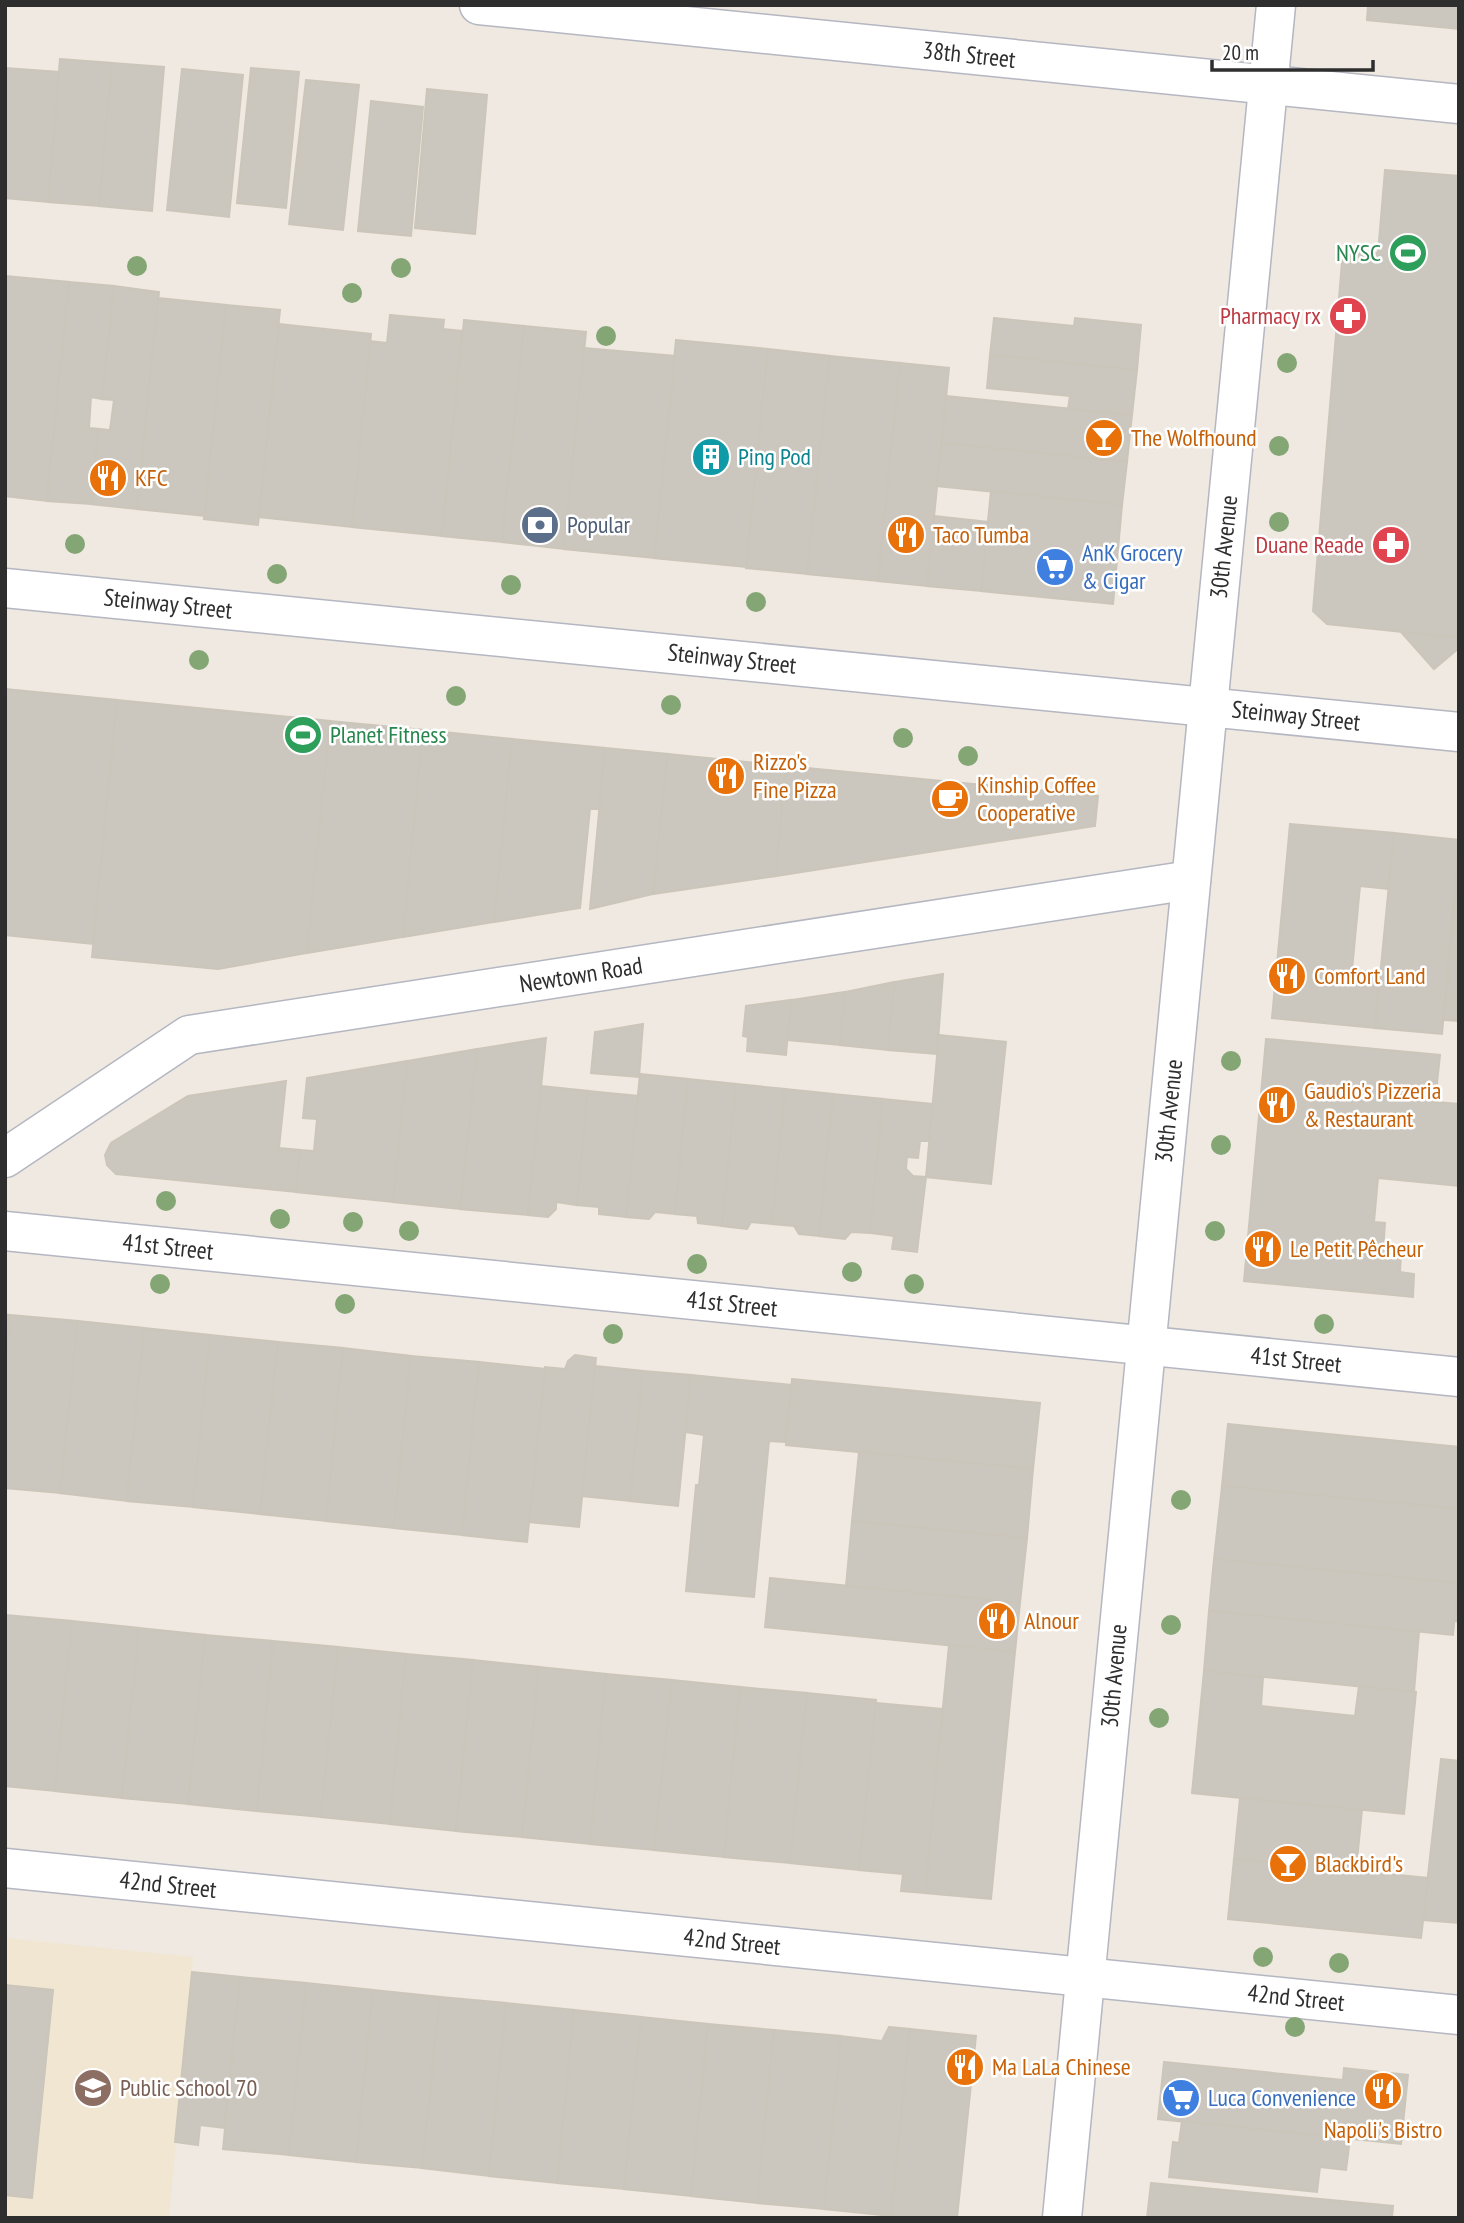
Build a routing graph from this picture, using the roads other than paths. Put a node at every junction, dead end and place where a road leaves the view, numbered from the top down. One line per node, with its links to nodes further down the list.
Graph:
1 (479, 5): 3 (street, 38th Street)
2 (1276, 5): 3 (street, 30th Avenue)
3 (1268, 85): 4 (street, 38th Street); 6 (street, 30th Avenue)
4 (1459, 104)
5 (5, 588): 6 (street, Steinway Street)
6 (1208, 707): 7 (street, Steinway Street); 8 (street, 30th Avenue)
7 (1459, 733)
8 (1191, 880): 9 (street, Newtown Road); 11 (street, 30th Avenue)
9 (5, 1158)
10 (5, 1231): 11 (street, 41st Street)
11 (1146, 1346): 12 (street, 41st Street); 14 (street, 30th Avenue)
12 (1459, 1377)
13 (5, 1868): 14 (street, 42nd Street)
14 (1085, 1977): 15 (street, 42nd Street); 16 (street, 30th Avenue)
15 (1459, 2015)
16 (1062, 2218)

